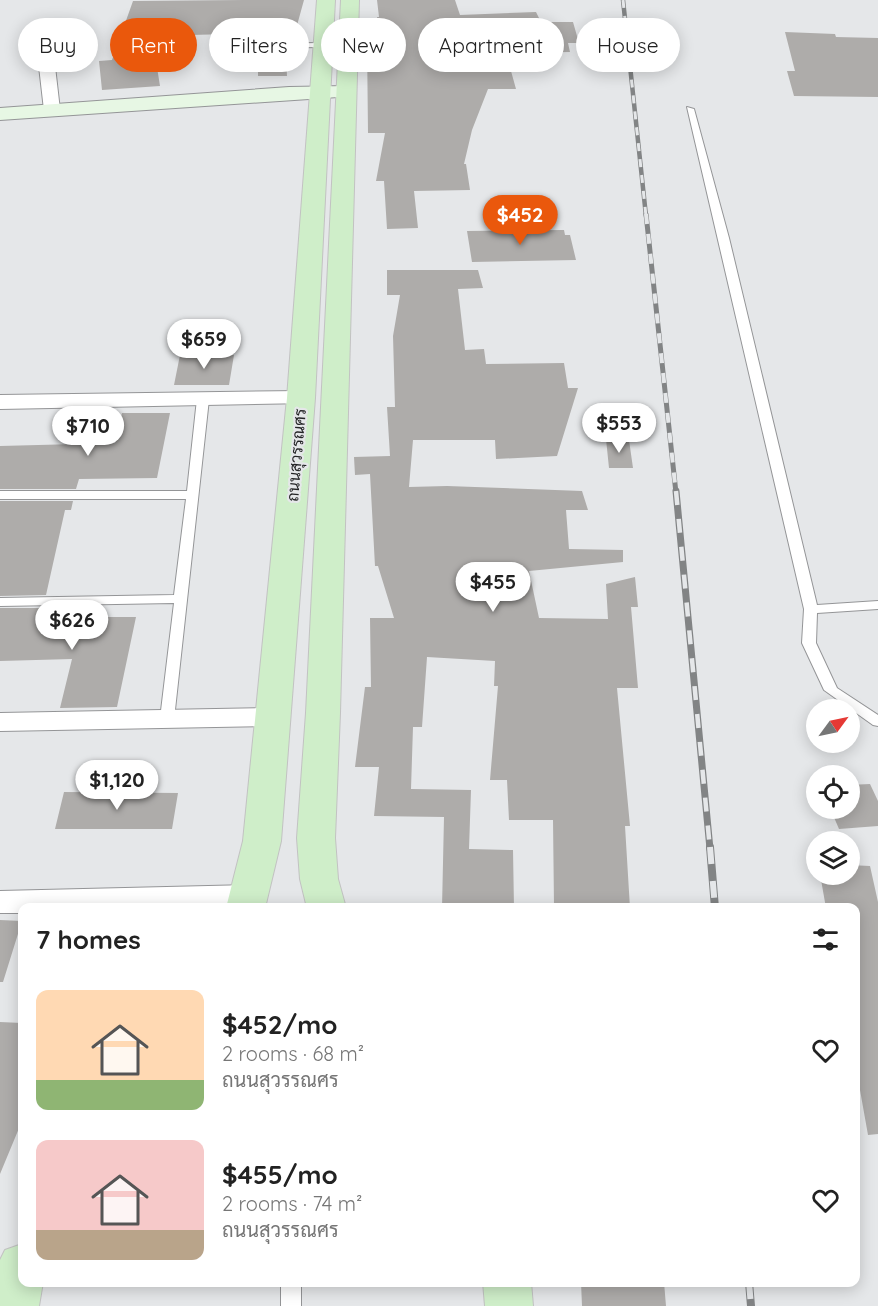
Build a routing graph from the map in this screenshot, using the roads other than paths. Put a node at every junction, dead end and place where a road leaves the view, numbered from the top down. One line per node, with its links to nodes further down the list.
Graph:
1 (326, 0): 3 (main road, ถนนสุวรรณศร)
2 (350, 0): 6 (main road, ถนนสุวรรณศร)
3 (325, 18)
4 (48, 72): 8 (street)
5 (328, 72): 6 (main road, ถนนสุวรรณศร)
6 (332, 92): 8 (main road); 10 (main road, ถนนสุวรรณศร); 25 (main road, ถนนสุวรรณศร)
7 (690, 109): 18 (lane)
8 (52, 110): 9 (main road)
9 (0, 114)
10 (301, 398): 11 (street); 19 (main road, ถนนสุวรรณศร)
11 (203, 399): 12 (street); 14 (lane)
12 (0, 402)
13 (0, 495): 14 (lane)
14 (192, 495): 15 (lane)
15 (181, 598): 16 (lane); 20 (lane)
16 (0, 602)
17 (878, 605): 18 (lane)
18 (811, 609): 22 (lane)
19 (273, 717): 20 (street); 24 (main road, ถนนสุวรรณศร)
20 (167, 719): 21 (street)
21 (0, 722)
22 (878, 722)
23 (0, 902): 24 (street)
24 (247, 902)
25 (326, 903)
26 (18, 1287): 29 (main road)
27 (291, 1287): 30 (lane)
28 (507, 1287): 31 (main road)
29 (15, 1306)
30 (291, 1306)
31 (509, 1306)

